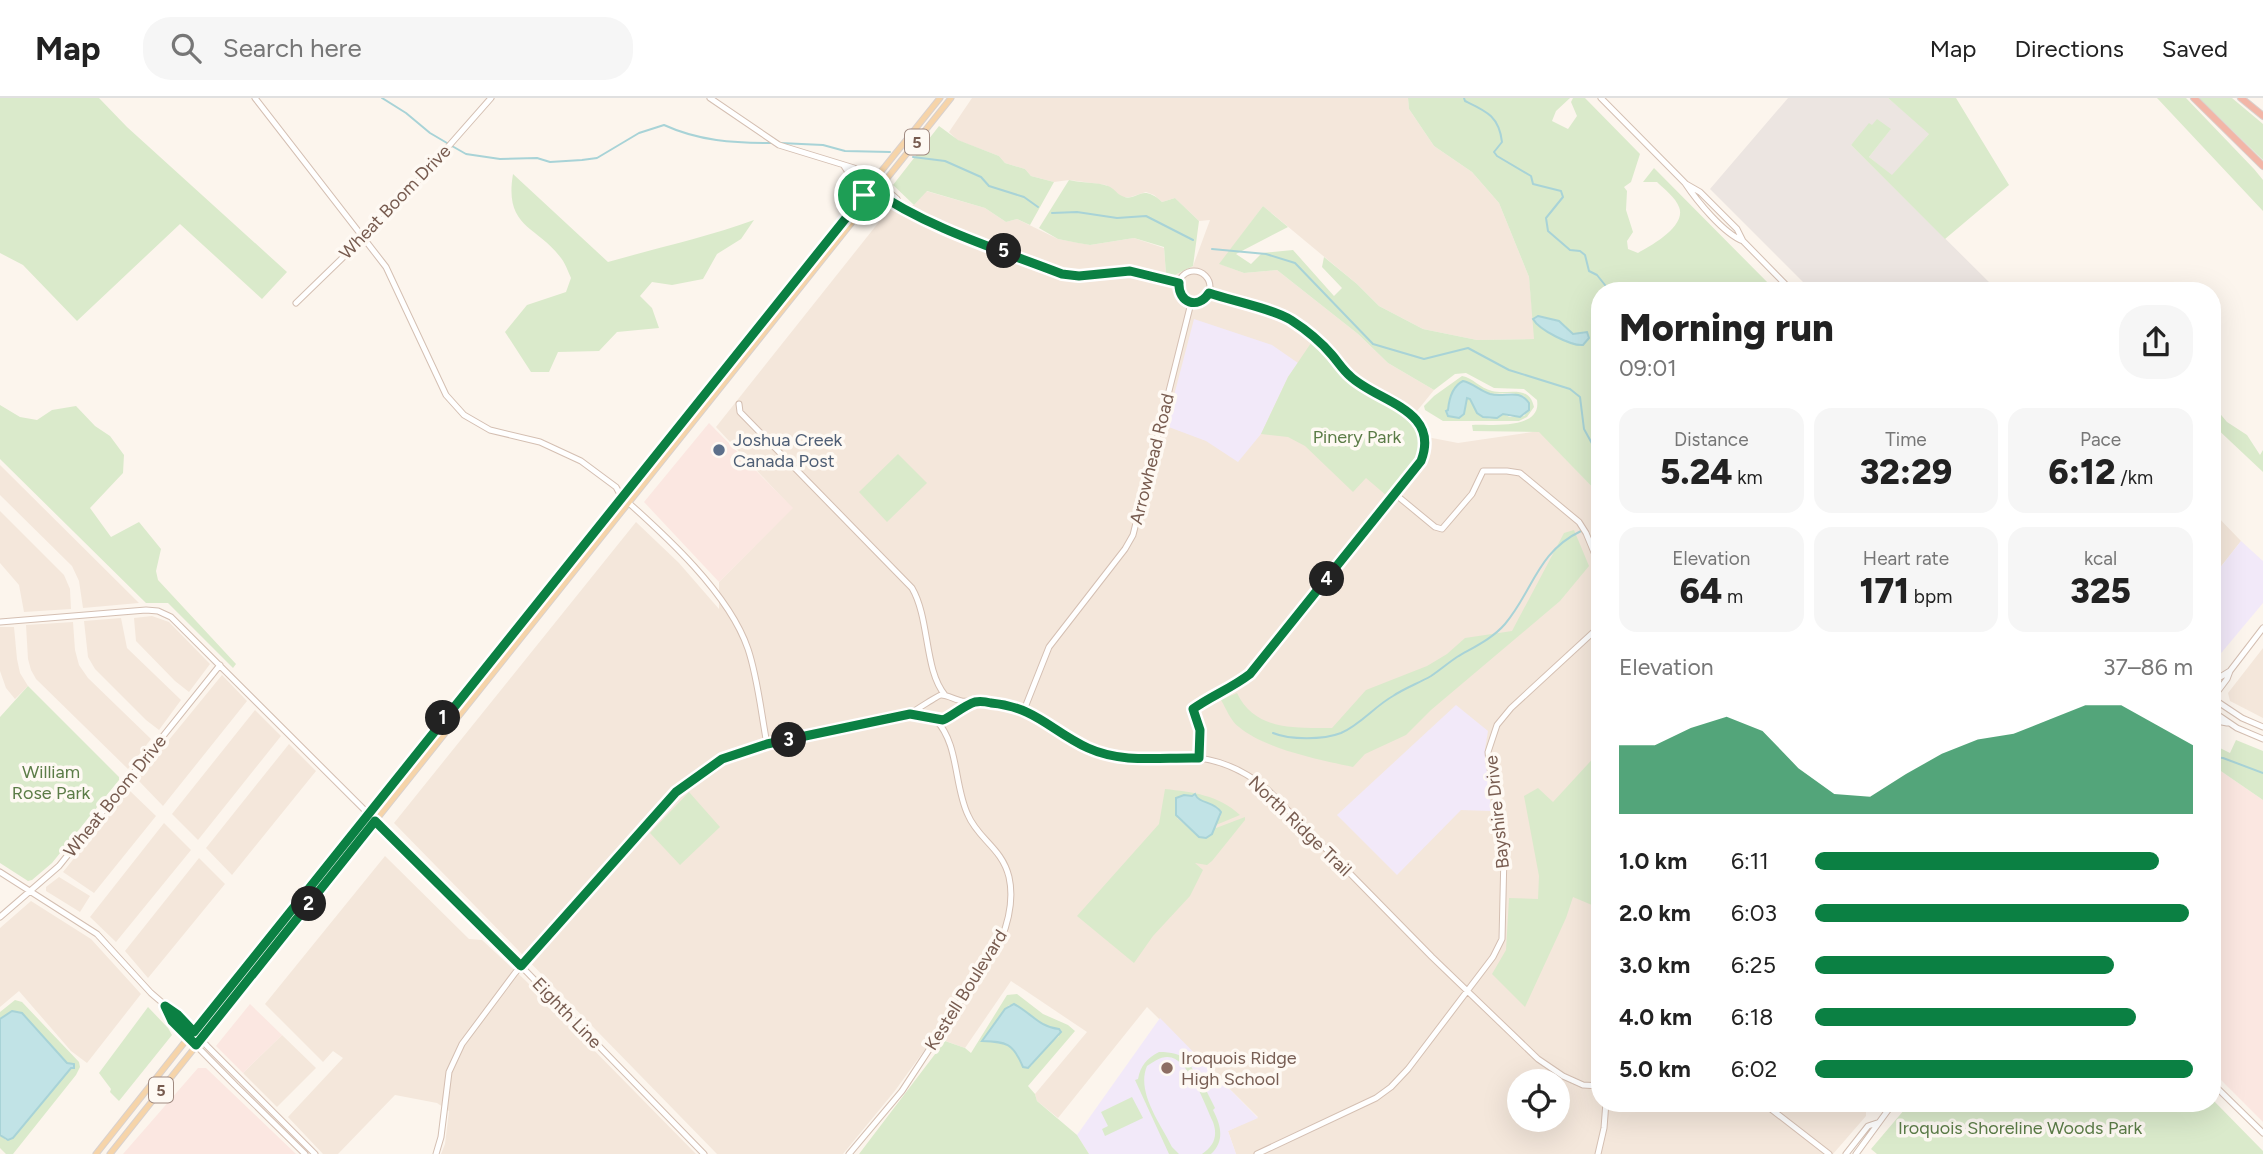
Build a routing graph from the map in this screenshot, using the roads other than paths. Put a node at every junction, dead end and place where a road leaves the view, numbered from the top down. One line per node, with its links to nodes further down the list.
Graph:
1 (255, 98): 17 (street)
2 (491, 98): 17 (street, Wheat Boom Drive)
3 (710, 98): 11 (street)
4 (940, 98): 12 (main road, 5)
5 (951, 98): 13 (main road, 5)
6 (1601, 98): 18 (street)
7 (2194, 98): 10 (highway)
8 (2241, 98): 9 (highway)
9 (2263, 116)
10 (2261, 165)
11 (844, 166): 12 (street); 14 (street)
12 (875, 181): 13 (street); 14 (main road, 5)
13 (883, 186): 15 (main road, 5); 16 (street)
14 (870, 188): 15 (street); 25 (main road, 5)
15 (877, 193): 16 (street); 26 (main road, 5)
16 (900, 206): 19 (street)
17 (364, 236): 21 (street, Wheat Boom Drive); 25 (street)
18 (1783, 282)
19 (1179, 283): 20 (street); 22 (street)
20 (1209, 293): 22 (street); 24 (street)
21 (296, 303)
22 (1191, 303): 40 (street, Arrowhead Road)
23 (739, 404): 34 (street)
24 (1395, 494): 27 (street); 51 (street)
25 (621, 496): 26 (street); 52 (main road, 5)
26 (629, 503): 50 (street); 53 (main road, 5)
27 (1591, 545)
28 (0, 622): 31 (street, Eighth Line)
29 (2263, 628): 32 (street)
30 (1591, 634): 58 (street, Bayshire Drive)
31 (220, 665): 52 (street, Eighth Line); 55 (street, Wheat Boom Drive)
32 (2230, 671): 33 (street); 35 (street)
33 (2221, 676)
34 (936, 681): 36 (street); 37 (street)
35 (2221, 687)
36 (946, 696): 37 (street); 38 (street, North Ridge Trail); 42 (street)
37 (930, 701): 41 (street); 44 (street)
38 (975, 702): 40 (street, North Ridge Trail); 42 (street)
39 (2221, 704): 47 (street)
40 (1024, 710): 51 (street, North Ridge Trail)
41 (910, 714): 44 (street); 50 (street)
42 (951, 715): 44 (street); 48 (street, Kestell Boulevard)
43 (2221, 718): 46 (street)
44 (934, 719): 48 (street, Kestell Boulevard)
45 (2221, 722): 46 (street)
46 (2230, 724): 49 (street)
47 (2263, 727)
48 (946, 733): 77 (street, Kestell Boulevard)
49 (2263, 739)
50 (767, 744): 57 (street)
51 (1199, 758): 58 (street, North Ridge Trail)
52 (368, 812): 53 (street, Eighth Line); 60 (main road, 5)
53 (375, 821): 57 (street, Eighth Line); 62 (main road, 5)
54 (0, 873): 55 (street)
55 (31, 891): 56 (street, Wheat Boom Drive); 59 (street)
56 (0, 917)
57 (521, 966): 75 (street); 76 (street, Eighth Line)
58 (1468, 992): 64 (street, North Ridge Trail); 78 (street, Bayshire Drive)
59 (165, 1006): 60 (street); 61 (street)
60 (194, 1032): 61 (main road, 5); 62 (street)
61 (189, 1038): 63 (street); 71 (main road, 5)
62 (201, 1039): 63 (main road, 5); 74 (street)
63 (196, 1045): 72 (main road, 5); 73 (street)
64 (1591, 1085)
65 (2221, 1092): 70 (street)
66 (1605, 1112): 79 (street)
67 (1775, 1112): 80 (street)
68 (1886, 1112): 69 (street)
69 (1877, 1123): 81 (street); 82 (street)
70 (2263, 1133)
71 (96, 1154)
72 (110, 1154)
73 (305, 1154)
74 (315, 1154)
75 (436, 1154)
76 (705, 1154)
77 (849, 1154)
78 (1257, 1154)
79 (1598, 1154)
80 (1829, 1154)
81 (1846, 1154)
82 (1856, 1154)

